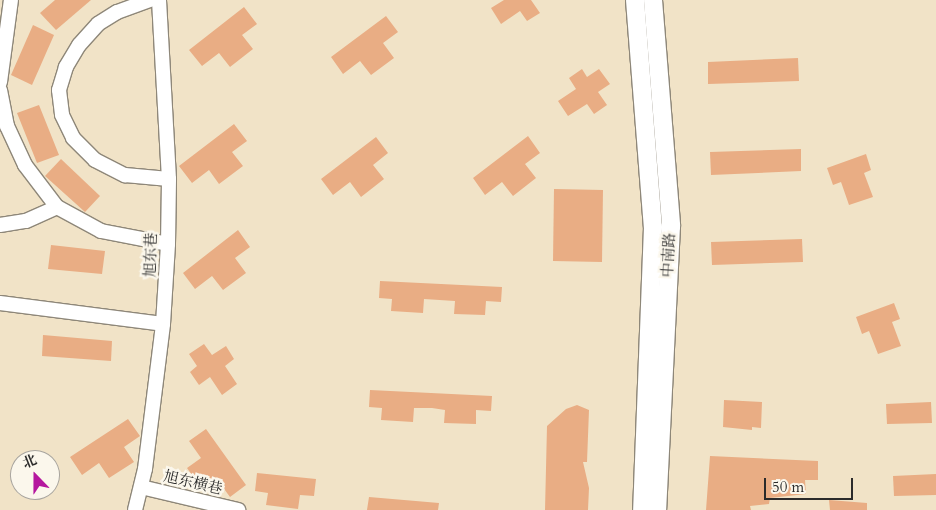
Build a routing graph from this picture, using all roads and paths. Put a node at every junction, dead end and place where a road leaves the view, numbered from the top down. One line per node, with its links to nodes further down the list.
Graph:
1 (11, 0): 6 (street)
2 (150, 0): 8 (street)
3 (159, 0): 8 (street, 旭东巷)
4 (635, 0): 17 (main road, 中南路)
5 (653, 0): 18 (main road, 中南路)
6 (0, 82)
7 (0, 90): 9 (street)
8 (169, 179): 11 (street, 旭东巷)
9 (57, 207): 10 (street); 11 (street)
10 (0, 225)
11 (168, 244): 13 (street, 旭东巷)
12 (0, 303): 13 (street)
13 (163, 324): 14 (street, 旭东巷)
14 (140, 487): 15 (street, 旭东巷); 16 (street, 旭东横巷)
15 (135, 510)
16 (238, 510)
17 (642, 510)
18 (656, 510)

